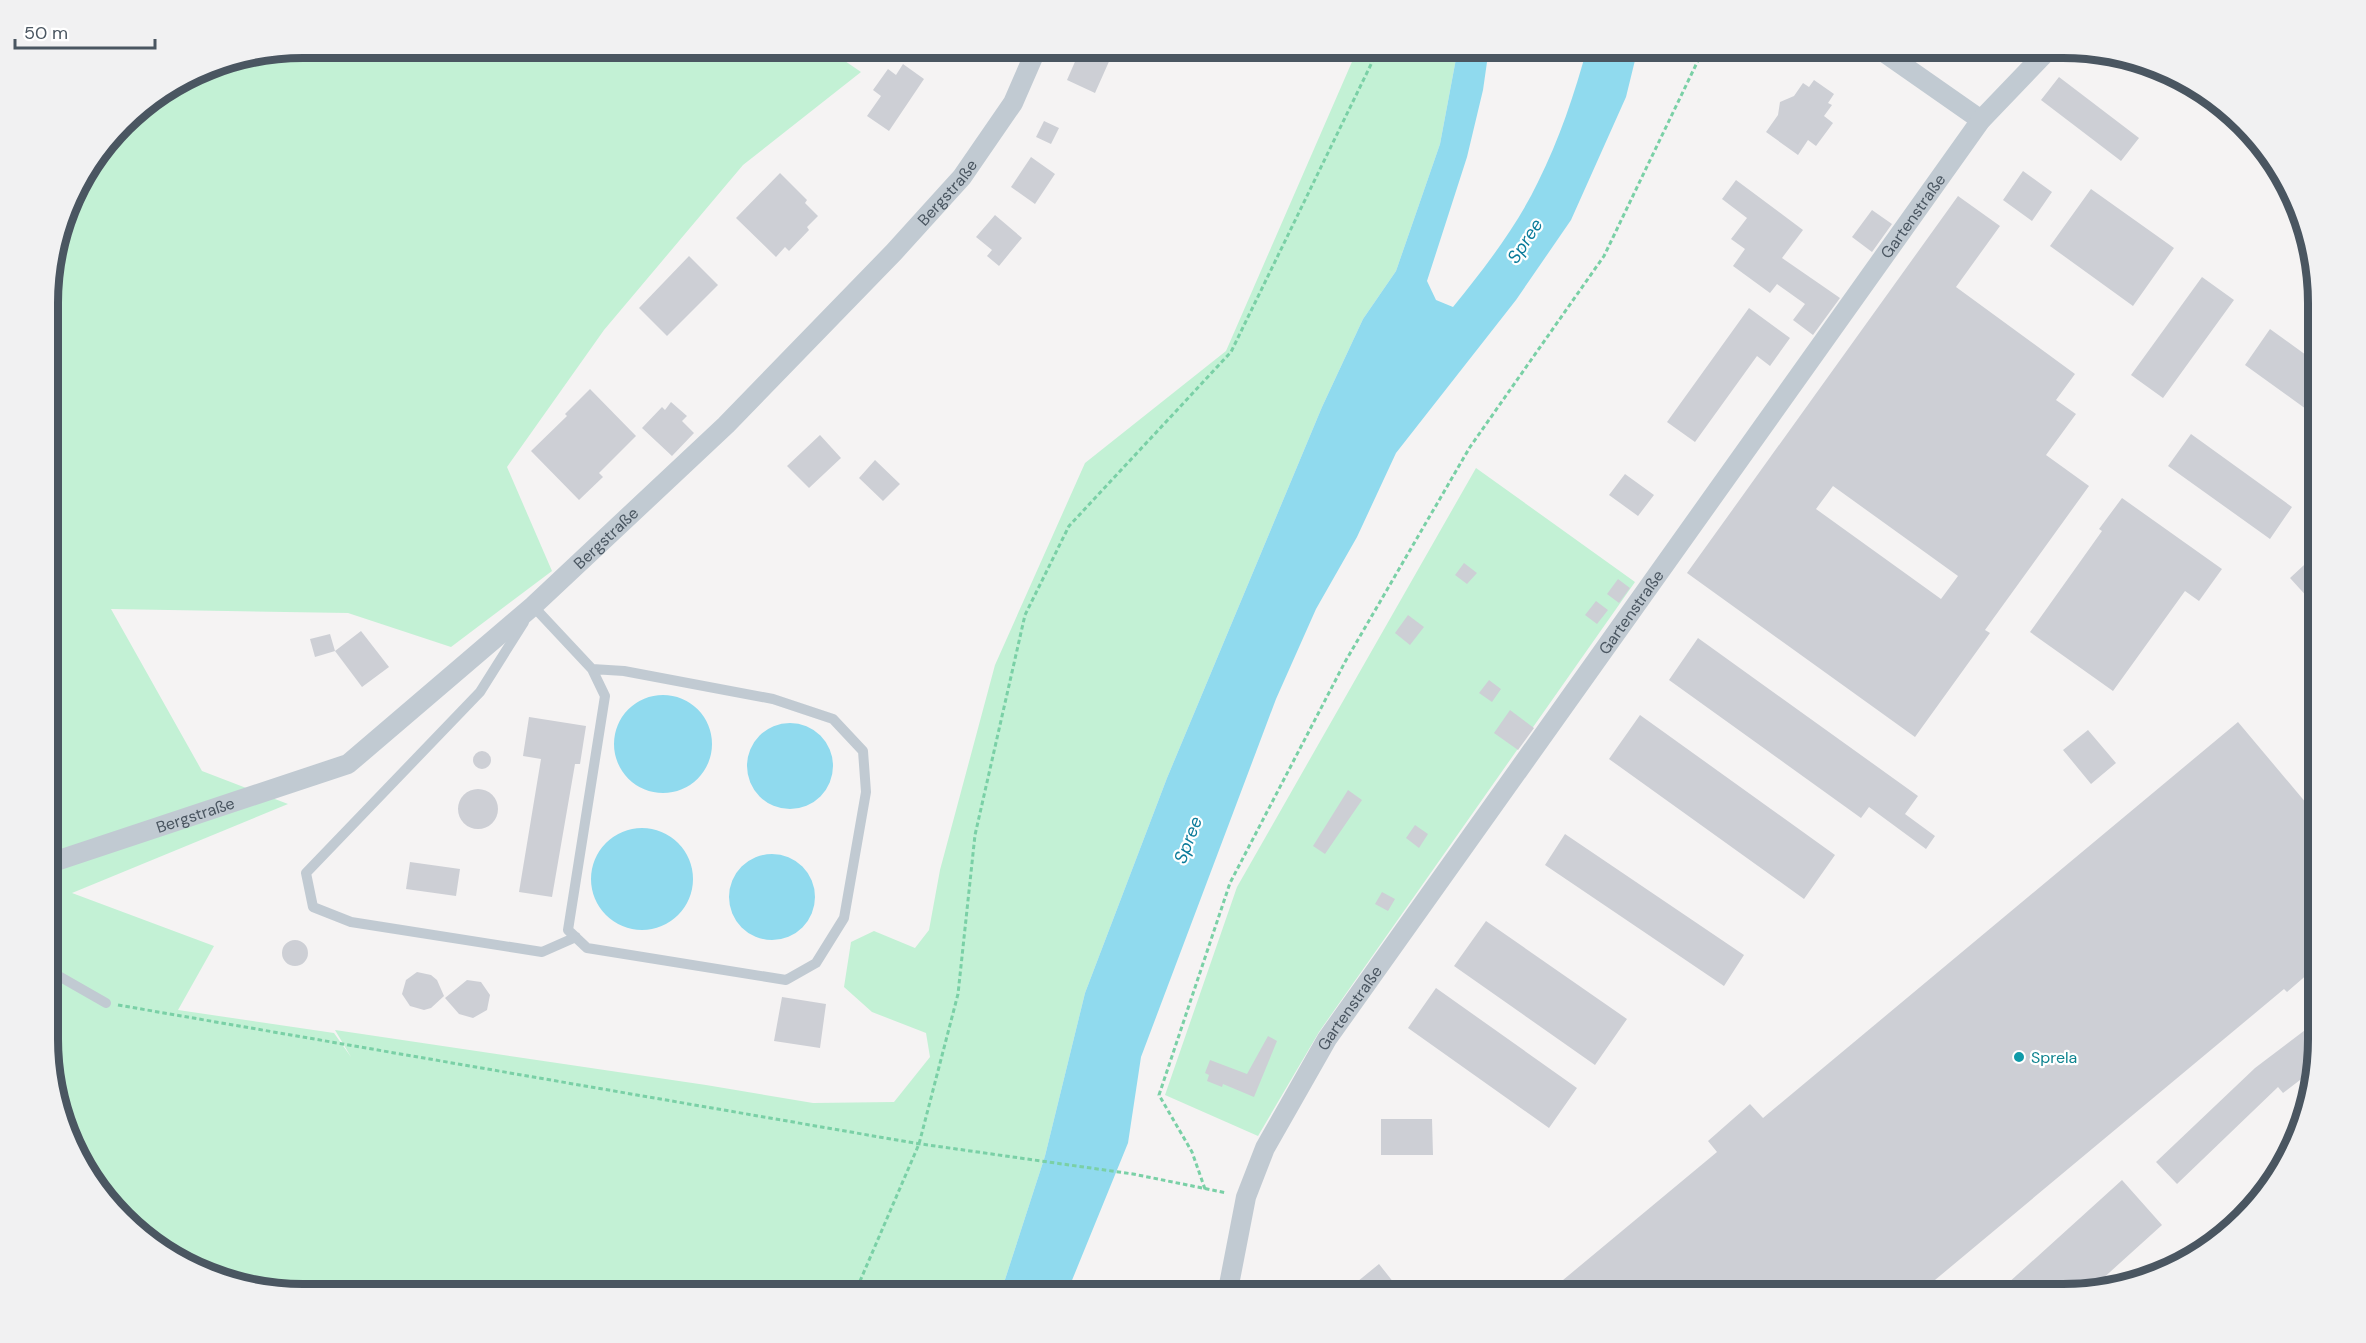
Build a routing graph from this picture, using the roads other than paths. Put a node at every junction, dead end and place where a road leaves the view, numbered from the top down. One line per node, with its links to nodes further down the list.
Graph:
1 (1033, 58): 5 (street, Bergstraße)
2 (1892, 58): 4 (street)
3 (2040, 58): 4 (street, Gartenstraße)
4 (1981, 120): 11 (street, Gartenstraße)
5 (533, 606): 6 (lane); 7 (street, Bergstraße); 8 (lane)
6 (592, 669): 8 (lane); 8 (lane)
7 (58, 860)
8 (576, 937)
9 (58, 976): 10 (lane)
10 (106, 1003)
11 (1229, 1284)

